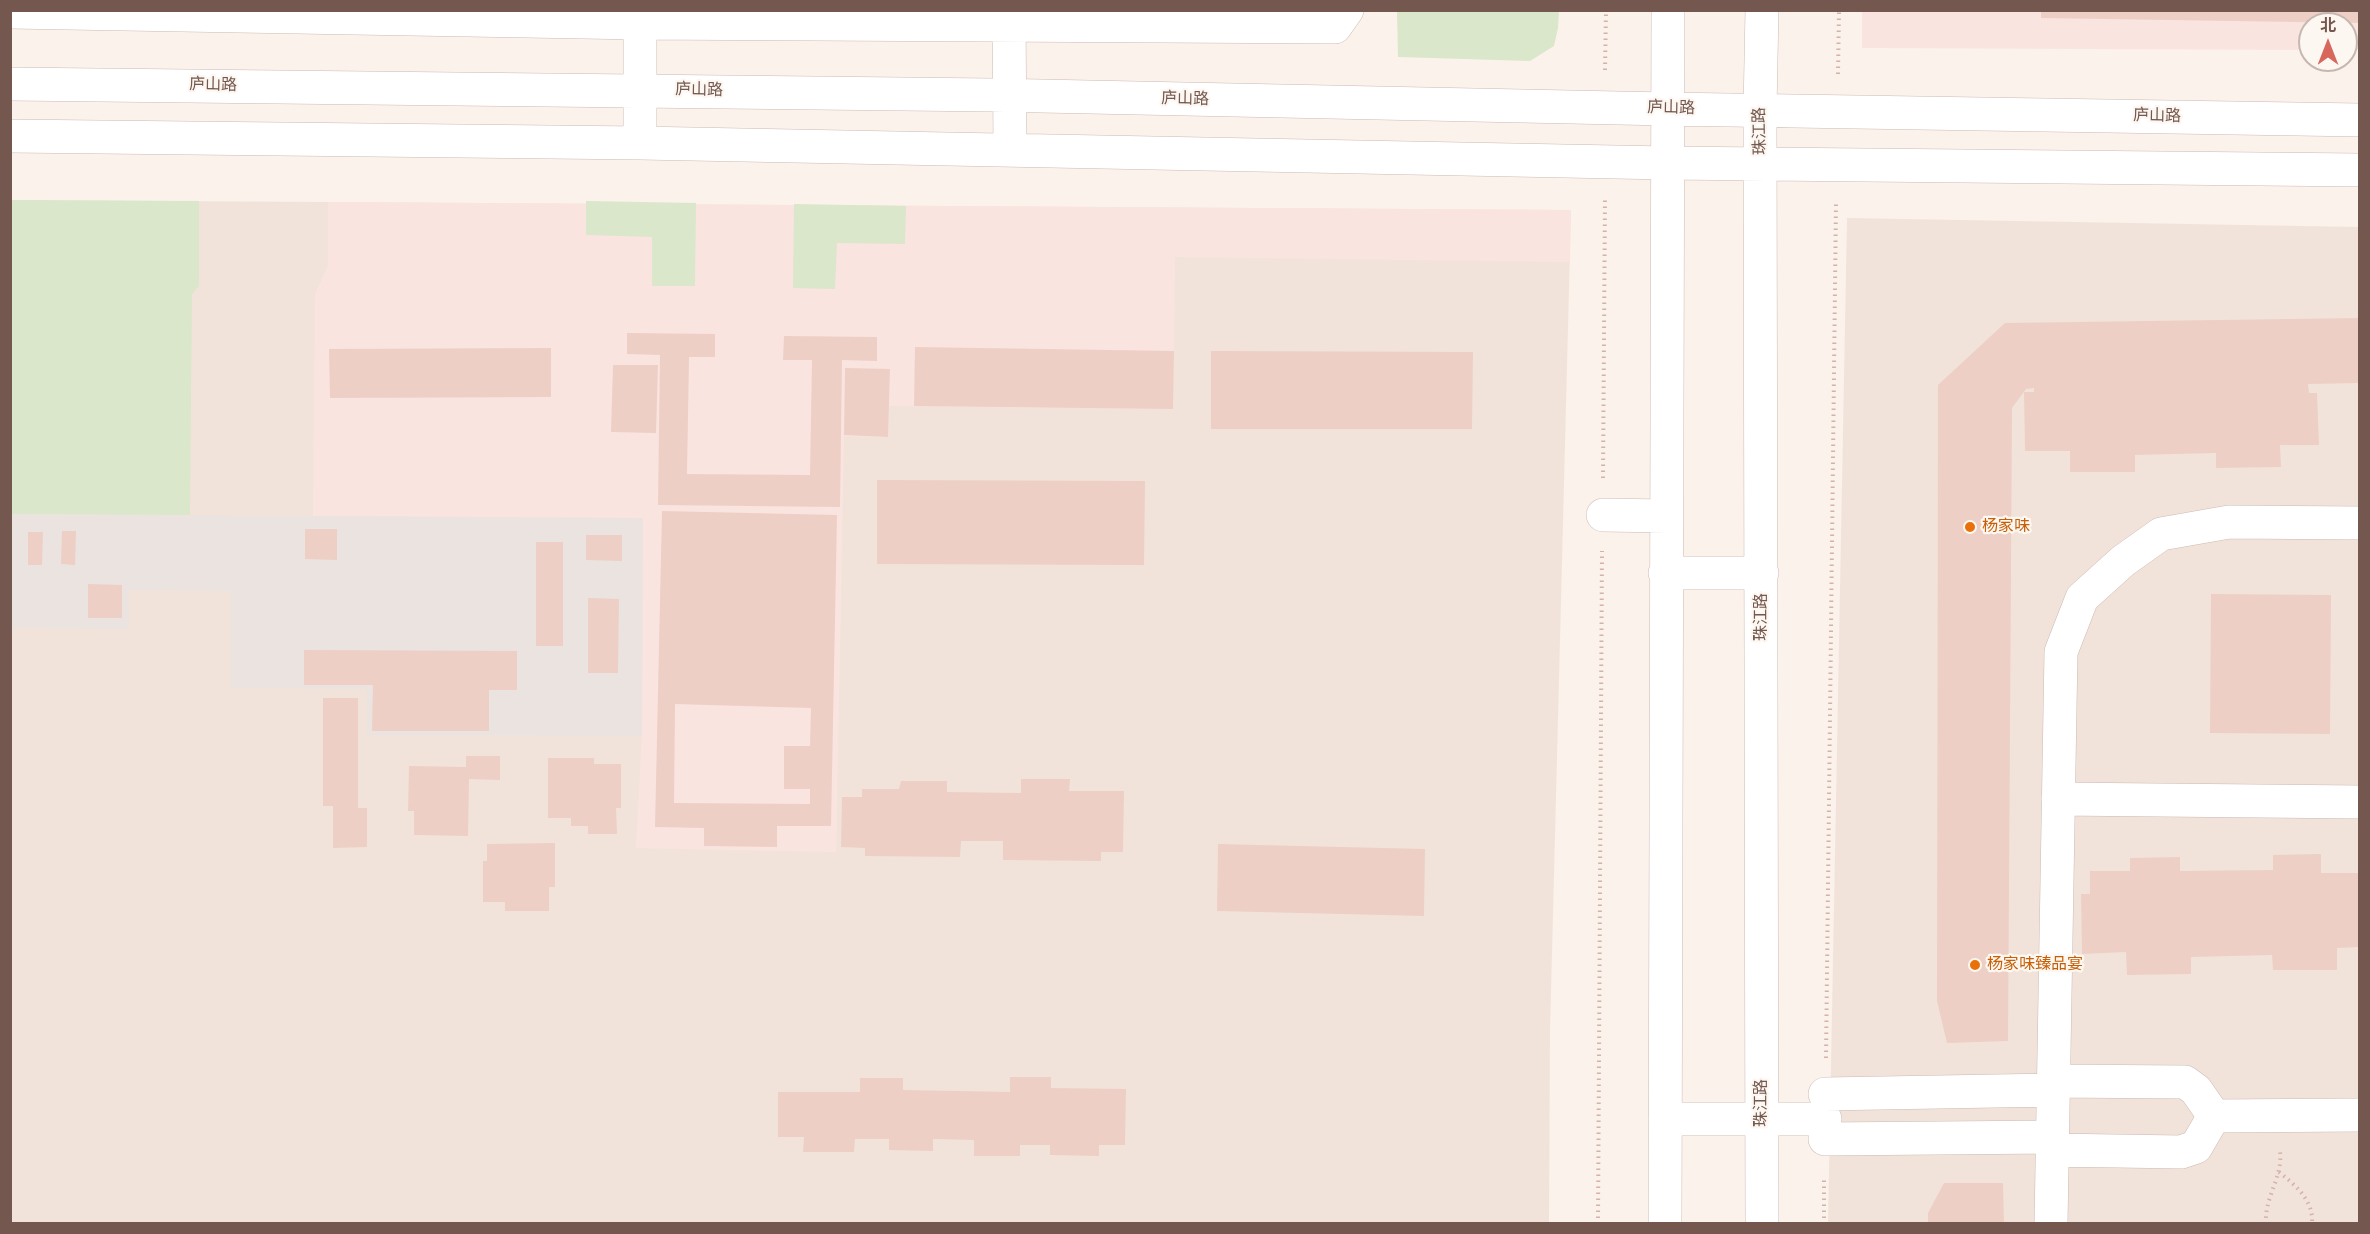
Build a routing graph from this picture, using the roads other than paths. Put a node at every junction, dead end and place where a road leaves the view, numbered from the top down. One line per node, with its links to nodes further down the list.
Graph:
1 (1347, 10): 6 (street)
2 (1668, 10): 10 (street)
3 (1762, 10): 11 (street, 珠江路)
4 (10, 12): 5 (street)
5 (640, 17): 6 (street); 8 (street)
6 (1009, 17): 9 (street)
7 (10, 84): 8 (street, 庐山路)
8 (640, 91): 9 (street, 庐山路); 14 (street)
9 (1009, 95): 10 (street, 庐山路); 15 (street)
10 (1667, 109): 11 (street, 庐山路); 16 (street)
11 (1760, 110): 12 (street, 庐山路); 17 (street, 珠江路)
12 (2360, 120)
13 (10, 136): 14 (street)
14 (640, 143): 15 (street)
15 (1010, 150): 16 (street)
16 (1667, 163): 17 (street); 20 (street)
17 (1762, 163): 18 (street); 23 (street, 珠江路)
18 (2360, 171)
19 (1603, 515): 20 (street)
20 (1666, 516): 22 (street)
21 (2360, 523): 24 (street)
22 (1665, 573): 23 (street); 30 (street)
23 (1762, 573): 31 (street, 珠江路)
24 (2058, 799): 25 (street); 26 (street)
25 (2360, 802)
26 (2053, 1086): 28 (street); 29 (street); 32 (street)
27 (2360, 1115): 28 (street)
28 (2214, 1116): 32 (street)
29 (1825, 1117): 31 (street); 32 (street)
30 (1665, 1119): 31 (street); 33 (street)
31 (1762, 1119): 34 (street, 珠江路)
32 (2052, 1143): 35 (street)
33 (1665, 1224)
34 (1762, 1224)
35 (2050, 1224)

